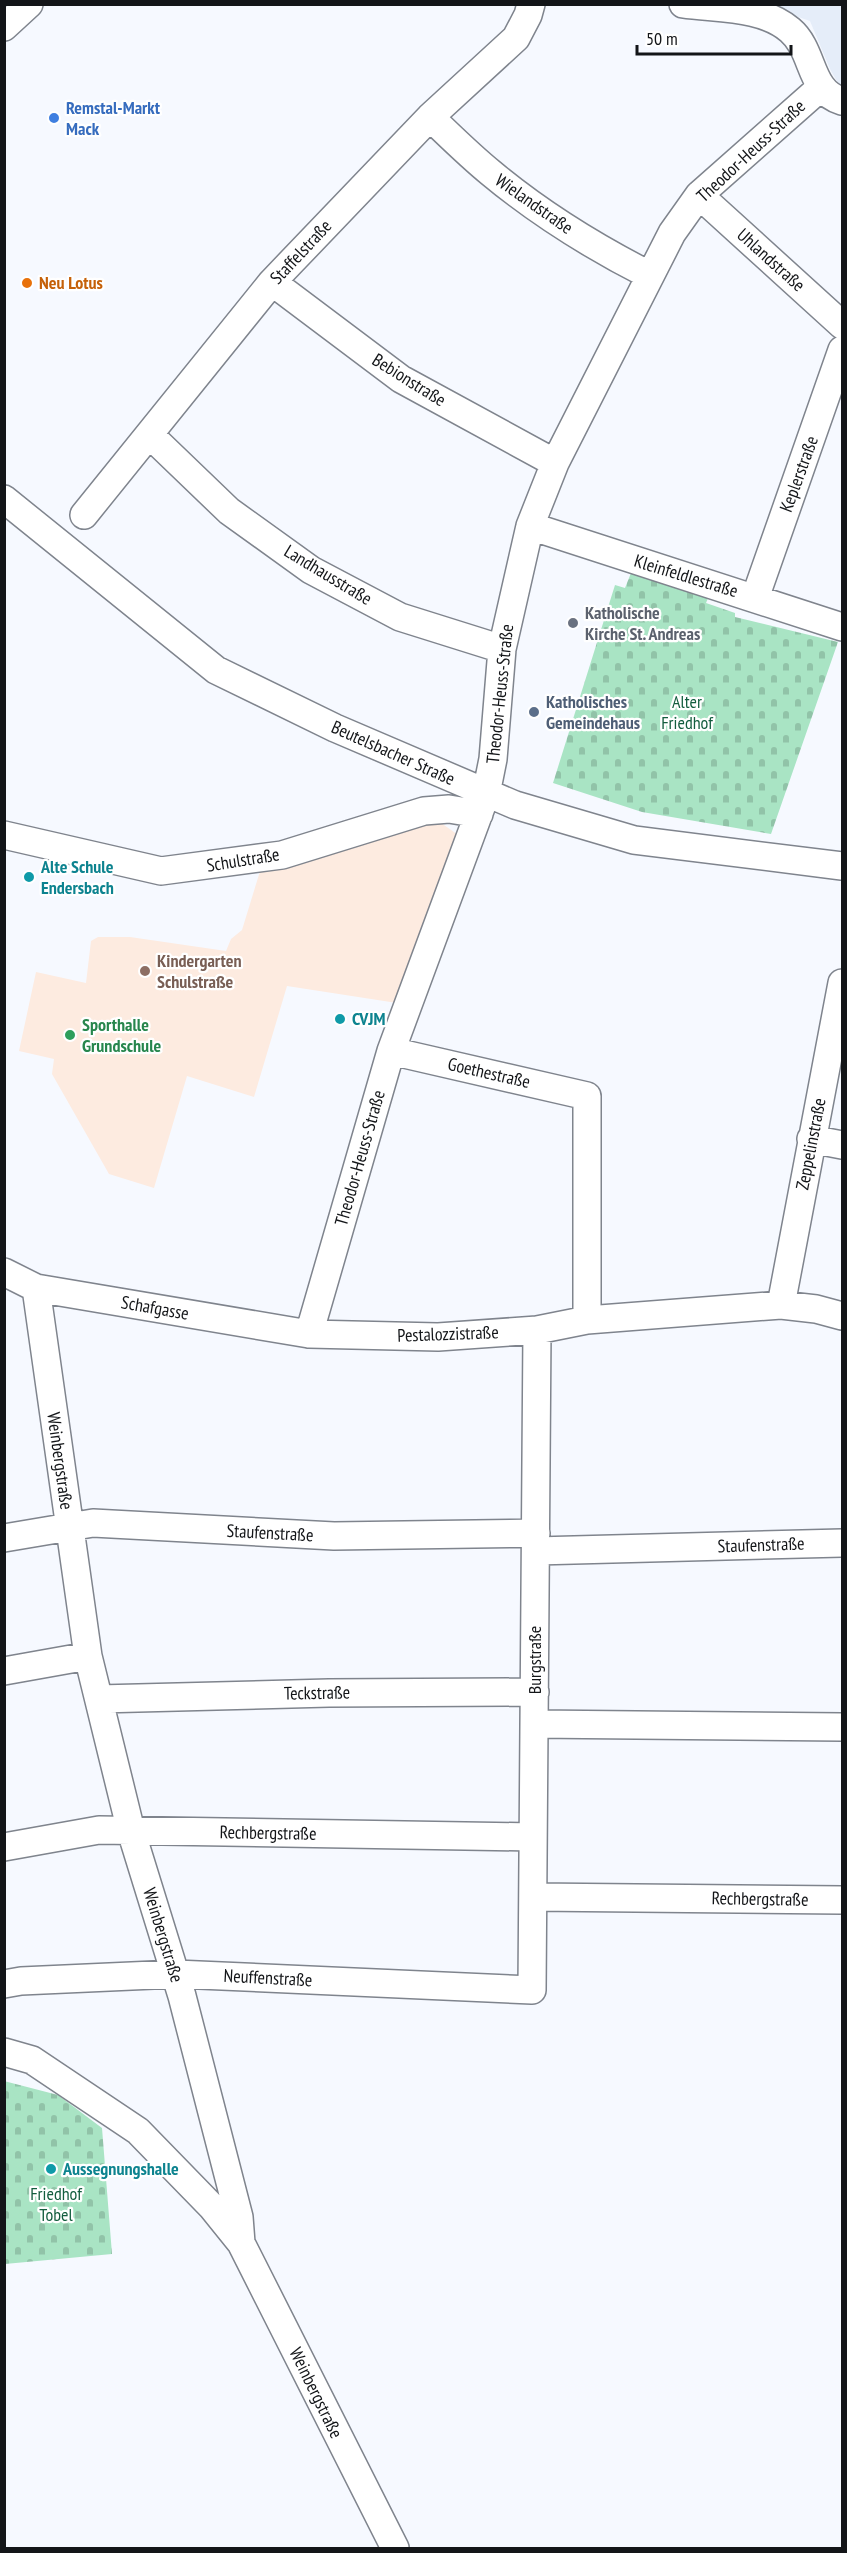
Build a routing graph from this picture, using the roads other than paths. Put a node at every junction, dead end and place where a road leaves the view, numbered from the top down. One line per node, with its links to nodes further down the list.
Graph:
1 (29, 4): 4 (street)
2 (531, 4): 7 (street, Staffelstraße)
3 (683, 4): 5 (street)
4 (4, 27)
5 (820, 88): 6 (street); 8 (street, Theodor-Heuss-Straße)
6 (843, 101)
7 (430, 117): 9 (street, Wielandstraße); 10 (street, Staffelstraße)
8 (699, 195): 9 (street, Theodor-Heuss-Straße); 11 (street, Uhlandstraße)
9 (649, 275): 14 (street, Theodor-Heuss-Straße)
10 (272, 282): 13 (street, Staffelstraße); 14 (street, Bebionstraße)
11 (843, 325)
12 (843, 350): 18 (street, Keplerstraße)
13 (151, 436): 16 (street, Staffelstraße); 20 (street, Landhausstraße)
14 (555, 463): 17 (street, Theodor-Heuss-Straße)
15 (4, 499): 21 (street, Beutelsbacher Straße)
16 (84, 515)
17 (530, 526): 18 (street, Kleinfeldlestraße); 20 (street, Theodor-Heuss-Straße)
18 (755, 598): 19 (street, Kleinfeldlestraße)
19 (843, 627)
20 (502, 650): 21 (street, Theodor-Heuss-Straße)
21 (482, 804): 22 (street, Schulstraße); 23 (street, Beutelsbacher Straße); 25 (street, Theodor-Heuss-Straße)
22 (4, 835)
23 (843, 866)
24 (843, 983): 26 (street, Zeppelinstraße)
25 (392, 1051): 32 (street, Goethestraße); 34 (street, Theodor-Heuss-Straße)
26 (811, 1139): 27 (street); 30 (street, Zeppelinstraße)
27 (843, 1145)
28 (4, 1272): 29 (street, Schafgasse)
29 (36, 1288): 34 (street, Schafgasse); 35 (street, Weinbergstraße)
30 (781, 1305): 31 (street, Pestalozzistraße); 32 (street, Pestalozzistraße)
31 (843, 1316)
32 (587, 1320): 33 (street, Pestalozzistraße)
33 (537, 1330): 34 (street, Pestalozzistraße); 37 (street, Burgstraße)
34 (309, 1334)
35 (70, 1527): 36 (street, Staufenstraße); 37 (street, Staufenstraße); 39 (street, Weinbergstraße)
36 (4, 1538)
37 (536, 1542): 38 (street, Staufenstraße); 41 (street, Burgstraße)
38 (843, 1543)
39 (88, 1656): 40 (street); 42 (street, Weinbergstraße)
40 (4, 1671)
41 (535, 1692): 42 (street, Teckstraße); 43 (street, Burgstraße)
42 (99, 1699): 45 (street, Weinbergstraße)
43 (534, 1724): 44 (street); 46 (street, Burgstraße)
44 (843, 1727)
45 (131, 1831): 46 (street, Rechbergstraße); 47 (street, Rechbergstraße); 50 (street, Weinbergstraße)
46 (534, 1838): 48 (street, Burgstraße)
47 (4, 1847)
48 (533, 1897): 49 (street, Rechbergstraße); 52 (street, Burgstraße)
49 (843, 1900)
50 (176, 1974): 51 (street, Neuffenstraße); 52 (street, Neuffenstraße); 54 (street, Weinbergstraße)
51 (4, 1984)
52 (532, 1990)
53 (4, 2052): 54 (street)
54 (241, 2243): 55 (street, Weinbergstraße)
55 (395, 2548)

